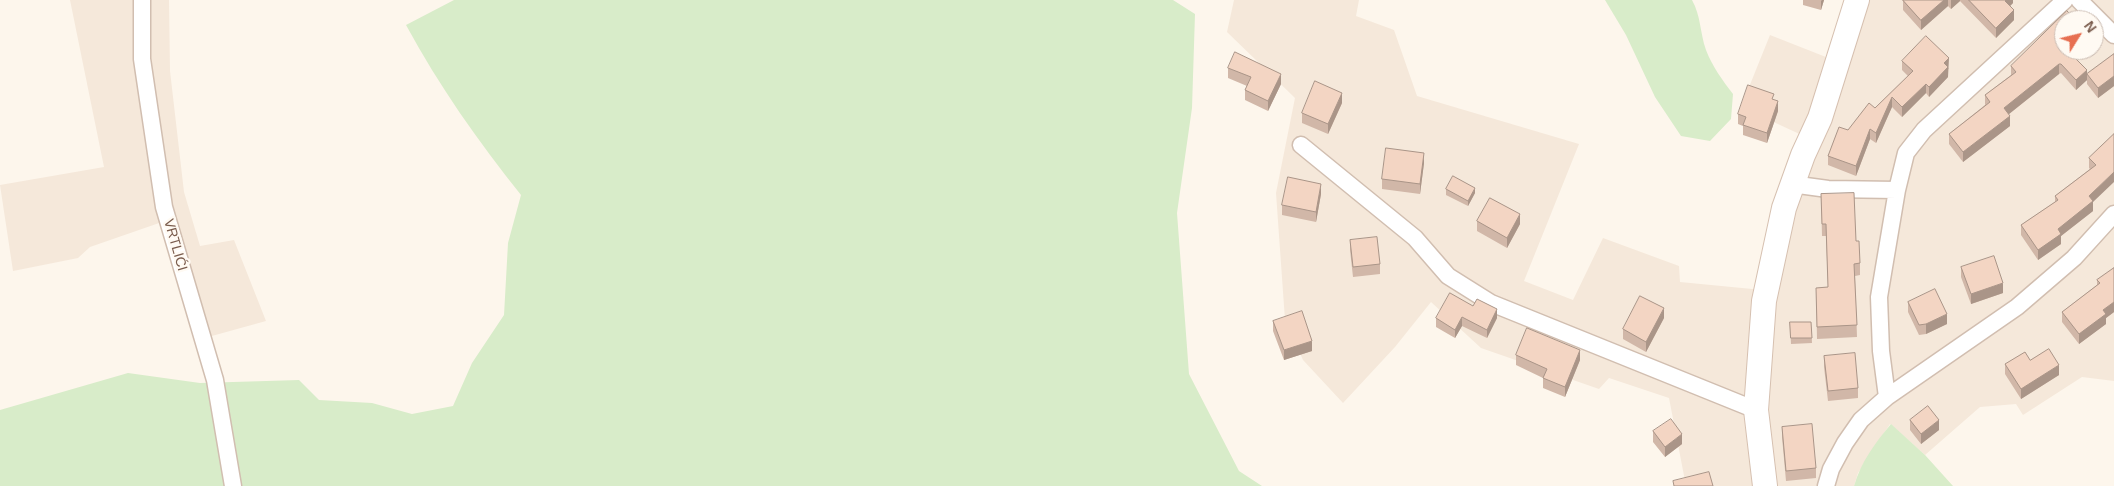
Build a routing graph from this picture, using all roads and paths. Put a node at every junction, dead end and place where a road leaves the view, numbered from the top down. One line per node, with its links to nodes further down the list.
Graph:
1 (142, 0): 12 (street, VRTLIĆI)
2 (1857, 0): 7 (street)
3 (2065, 0): 8 (street)
4 (2079, 0): 5 (street)
5 (2114, 35)
6 (1301, 145): 11 (street)
7 (1791, 184): 8 (street); 11 (street)
8 (1897, 190): 10 (street)
9 (2114, 214): 10 (street)
10 (1887, 397): 14 (street)
11 (1756, 410): 13 (street)
12 (233, 486)
13 (1765, 486)
14 (1826, 486)

